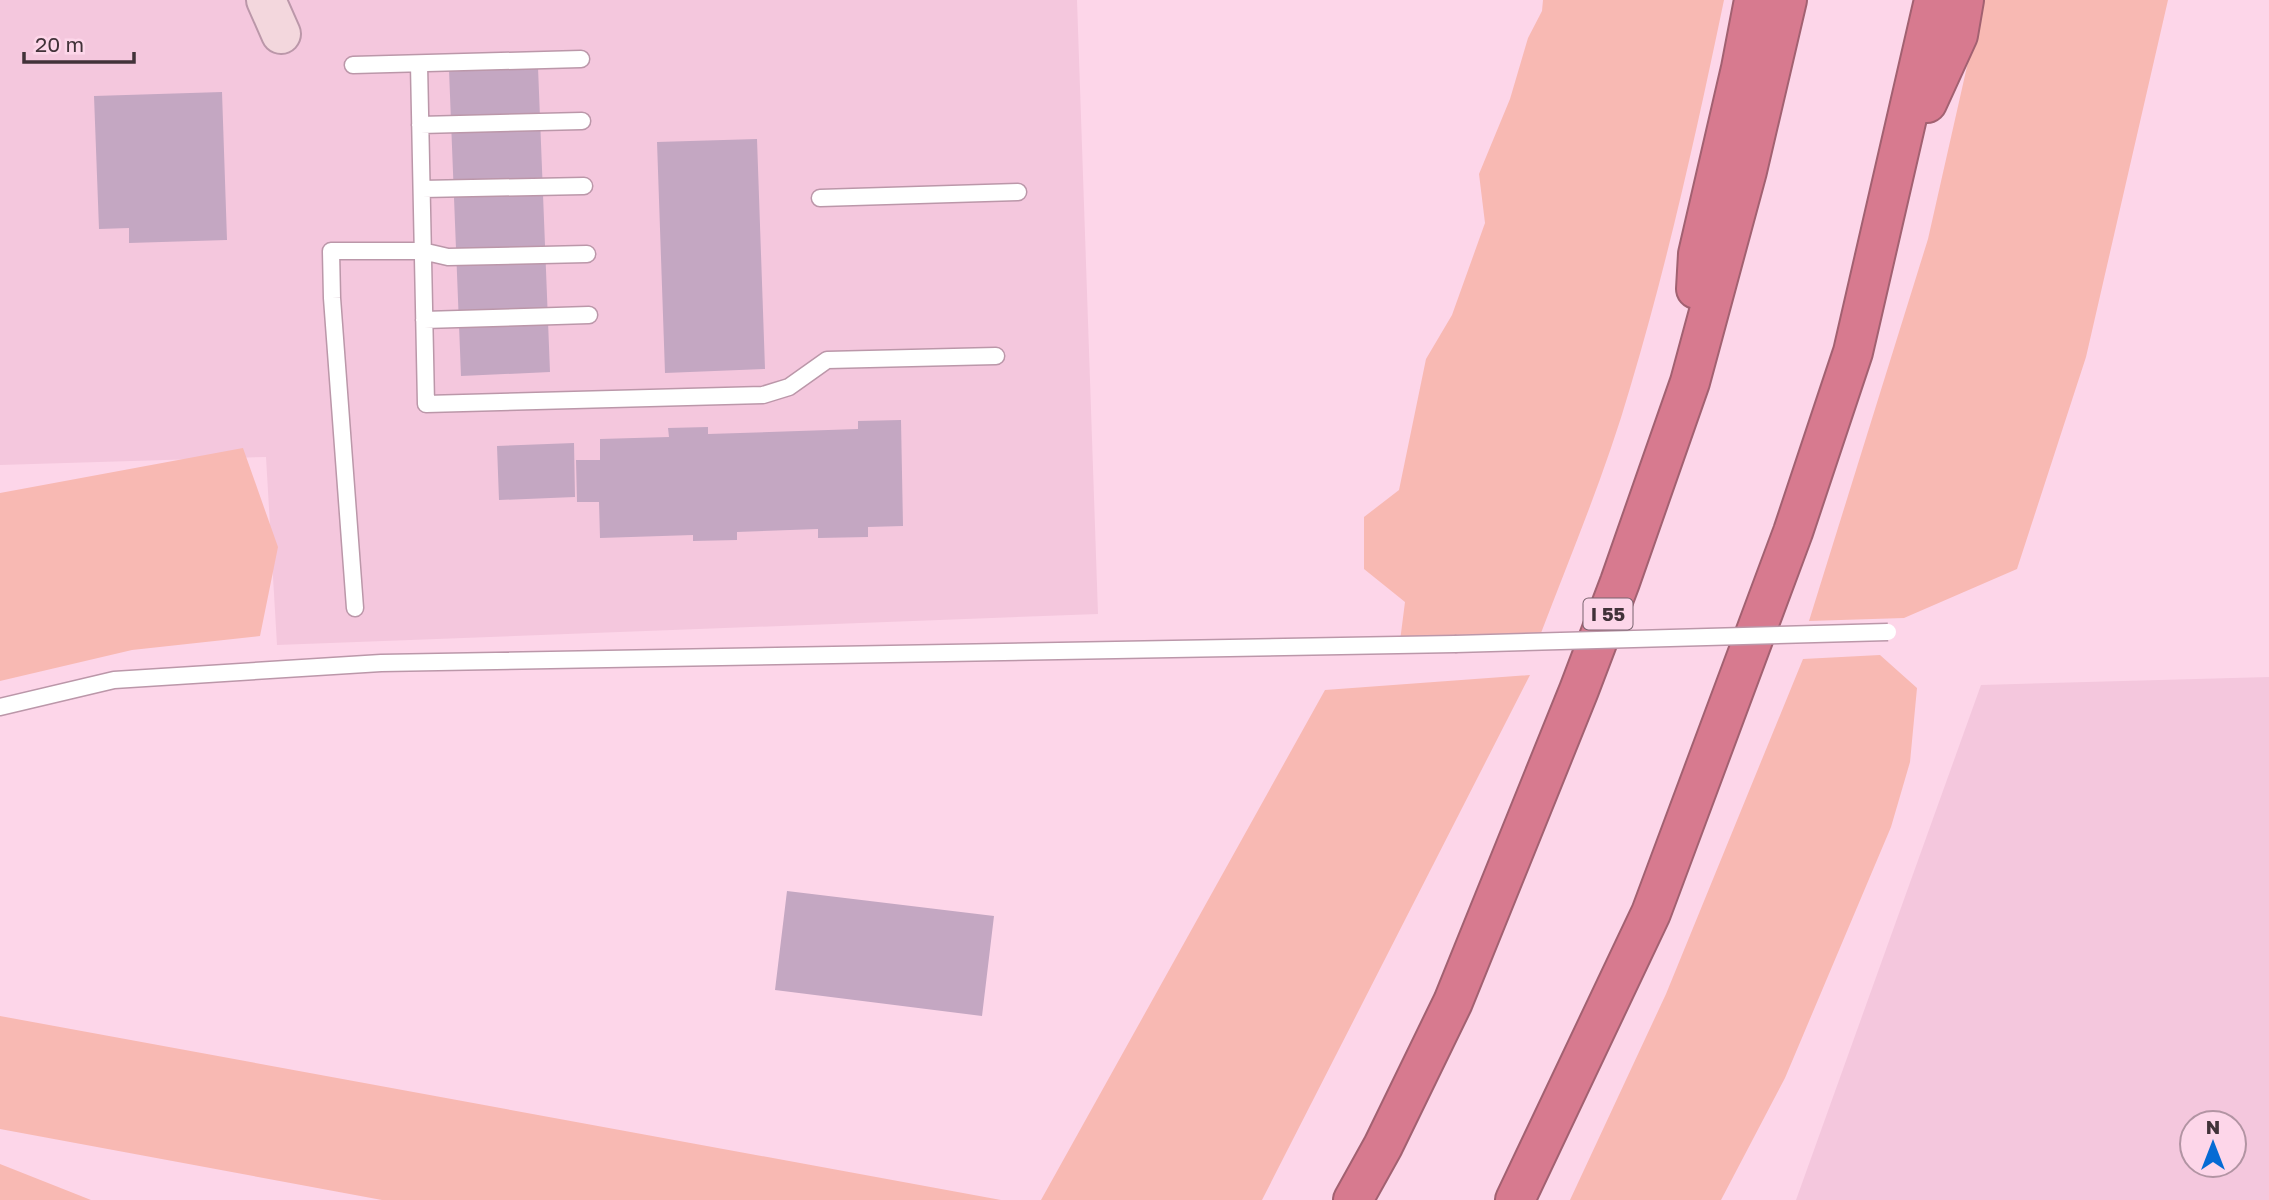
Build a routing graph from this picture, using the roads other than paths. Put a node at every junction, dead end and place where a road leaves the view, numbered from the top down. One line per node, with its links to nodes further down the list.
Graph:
1 (266, 0): 6 (main road)
2 (1754, 0): 22 (highway)
3 (1787, 0): 22 (highway, I 55)
4 (1934, 0): 12 (highway)
5 (1964, 0): 12 (highway)
6 (281, 34)
7 (581, 59): 8 (lane)
8 (419, 64): 9 (lane); 11 (lane)
9 (353, 65)
10 (582, 121): 11 (lane)
11 (420, 125): 14 (lane)
12 (1894, 179): 27 (highway)
13 (584, 186): 14 (lane)
14 (422, 189): 17 (lane)
15 (1018, 192): 16 (lane)
16 (820, 198)
17 (422, 251): 18 (lane); 20 (lane); 23 (lane)
18 (587, 254)
19 (589, 315): 20 (lane)
20 (424, 320): 21 (lane)
21 (996, 356)
22 (1690, 382): 26 (highway, I 55)
23 (355, 608)
24 (1888, 632): 25 (lane, bridge)
25 (0, 707)
26 (1353, 1200)
27 (1515, 1200)

